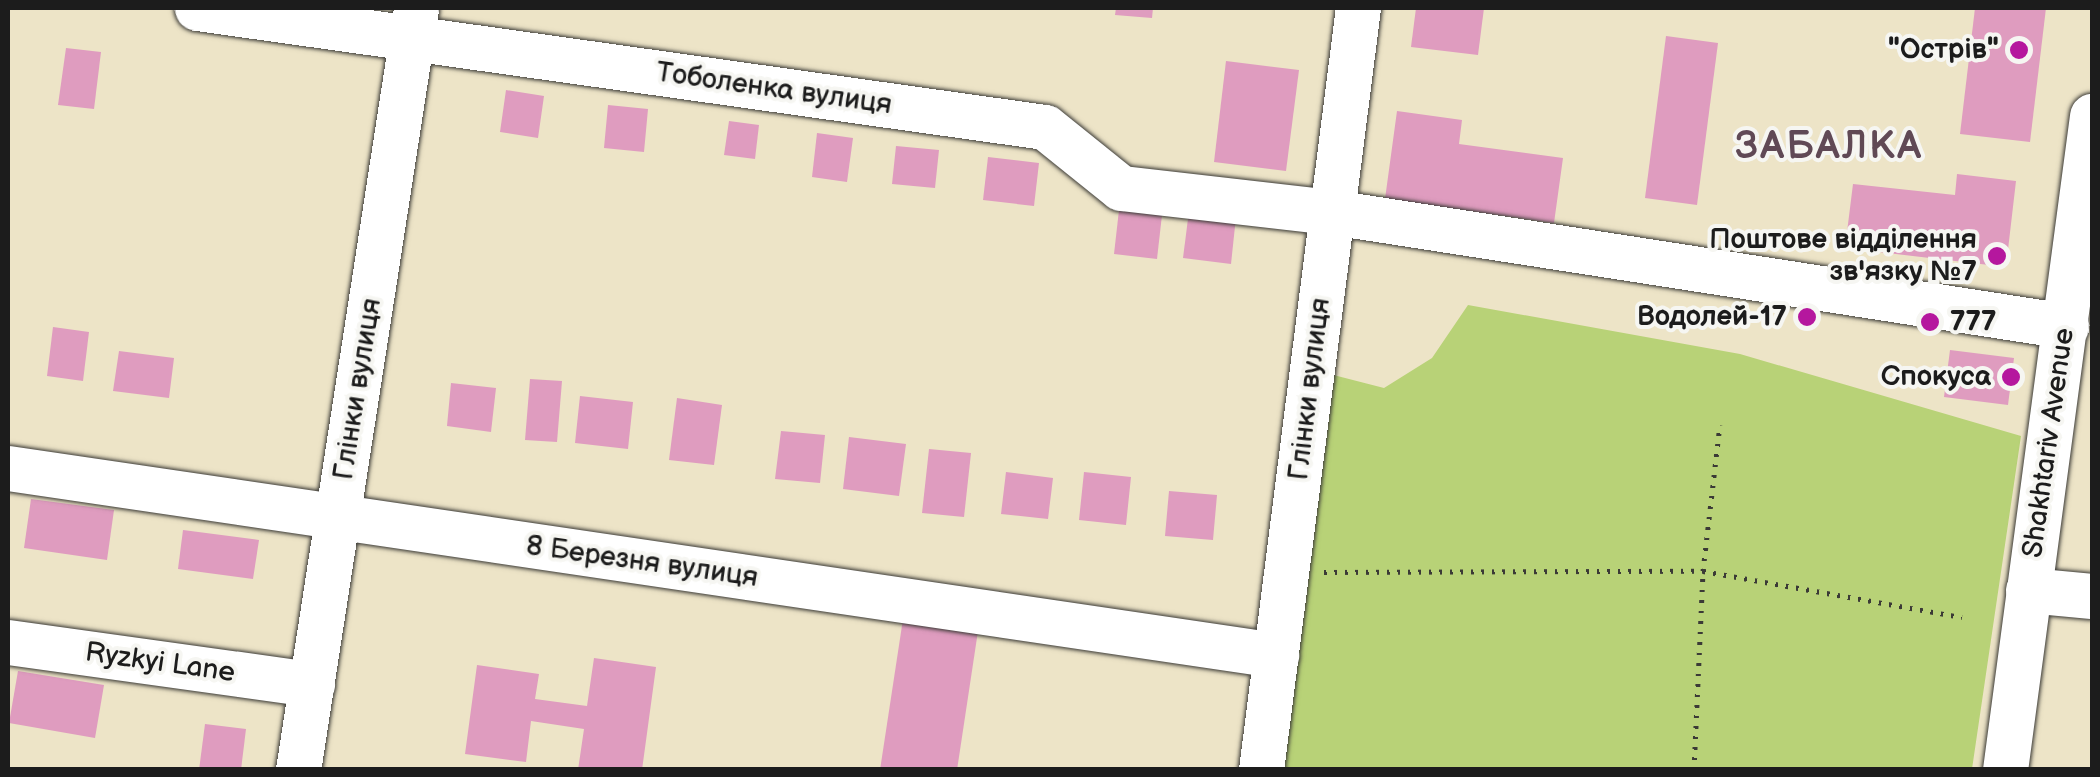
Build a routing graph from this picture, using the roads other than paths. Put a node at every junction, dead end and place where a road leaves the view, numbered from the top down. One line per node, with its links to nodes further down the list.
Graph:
1 (197, 8): 3 (street, Тоболенка вулиця)
2 (1358, 8): 5 (street, Глінки вулиця)
3 (414, 23): 5 (street, Тоболенка вулиця); 8 (street, Глінки вулиця)
4 (2092, 116): 6 (street, Shakhtariv Avenue)
5 (1332, 212): 6 (street, Тоболенка вулиця); 12 (street, Глінки вулиця)
6 (2066, 326): 9 (street, Shakhtariv Avenue)
7 (8, 468): 8 (street, 8 Березня вулиця)
8 (338, 517): 12 (street, 8 Березня вулиця); 13 (street, Глінки вулиця)
9 (2028, 590): 10 (street); 16 (street, Shakhtariv Avenue)
10 (2092, 596)
11 (8, 642): 13 (street, Ryzkyi Lane)
12 (1276, 655): 15 (street, Глінки вулиця)
13 (312, 684): 14 (street, Глінки вулиця)
14 (298, 770)
15 (1261, 770)
16 (2005, 770)

